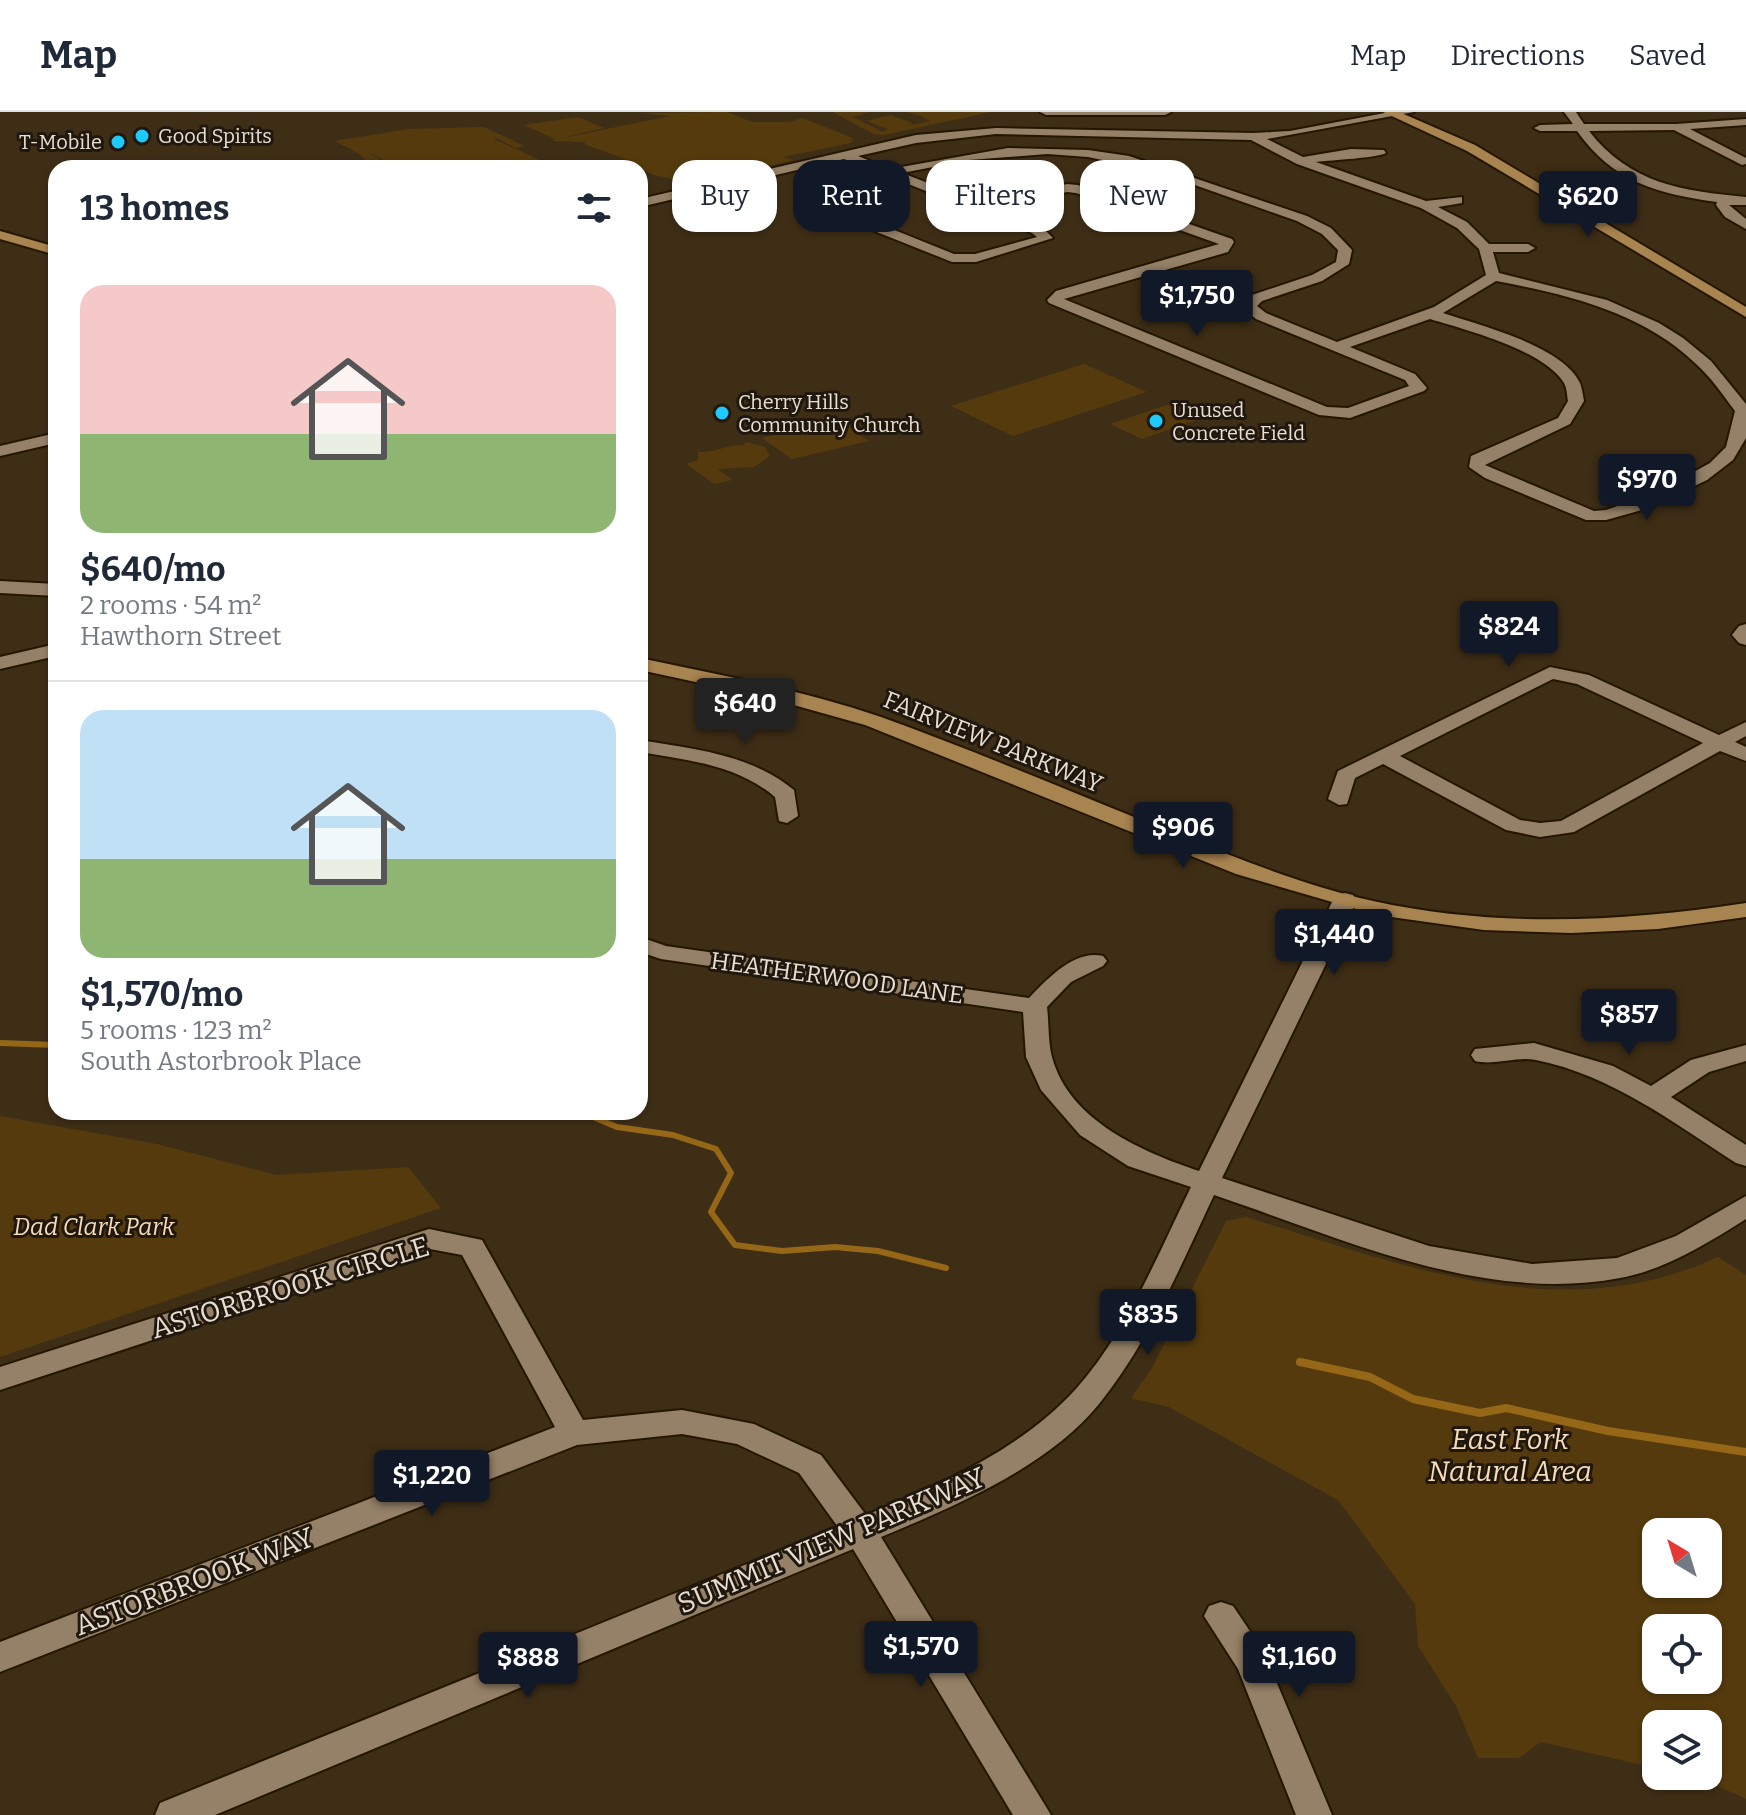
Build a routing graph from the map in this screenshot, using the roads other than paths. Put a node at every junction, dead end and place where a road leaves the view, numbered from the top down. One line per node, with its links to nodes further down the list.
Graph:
1 (1046, 112): 5 (street)
2 (1165, 112): 5 (street)
3 (1570, 112): 7 (street)
4 (1397, 113): 11 (street); 32 (main road)
5 (1103, 114): 10 (street)
6 (1746, 122): 8 (street)
7 (1580, 126): 8 (street); 9 (street); 19 (street)
8 (1676, 127): 16 (street)
9 (1540, 128)
10 (1105, 133): 11 (street); 13 (street)
11 (1253, 137): 15 (street)
12 (1380, 153): 15 (street)
13 (844, 155): 14 (street); 21 (street)
14 (858, 160)
15 (1301, 161): 23 (street)
16 (1742, 161)
17 (910, 167): 34 (street)
18 (1064, 189): 34 (street)
19 (1725, 199): 22 (street); 24 (street)
20 (1458, 200): 23 (street)
21 (648, 201)
22 (1746, 201)
23 (1425, 205): 28 (street)
24 (1746, 225)
25 (887, 232): 26 (street)
26 (1039, 232)
27 (0, 235): 30 (main road)
28 (1485, 248): 29 (street); 31 (street)
29 (1528, 248)
30 (48, 249)
31 (1493, 276): 33 (street); 35 (street)
32 (1746, 313)
33 (1431, 314): 34 (street); 38 (street)
34 (1338, 346)
35 (1744, 411): 38 (street)
36 (48, 440): 37 (street)
37 (0, 451)
38 (1729, 456): 39 (street)
39 (1746, 461)
40 (0, 587): 41 (street)
41 (48, 590)
42 (1746, 630): 43 (street)
43 (1746, 639)
44 (48, 652): 45 (street)
45 (0, 663)
46 (648, 666): 54 (main road, FAIRVIEW PARKWAY)
47 (1746, 728): 48 (street)
48 (1719, 743): 50 (street); 51 (street); 51 (street)
49 (648, 747): 53 (street)
50 (1746, 755)
51 (1384, 756): 52 (street)
52 (1339, 799)
53 (787, 816)
54 (1345, 900): 55 (main road, FAIRVIEW PARKWAY); 63 (street, SUMMIT VIEW PARKWAY)
55 (1746, 910)
56 (648, 947): 58 (street, HEATHERWOOD LANE)
57 (1095, 961): 58 (street)
58 (1035, 1006): 63 (street)
59 (1746, 1053): 61 (street)
60 (1484, 1055): 61 (street)
61 (1652, 1097): 62 (street)
62 (1746, 1157)
63 (1206, 1185): 64 (street); 67 (street, SUMMIT VIEW PARKWAY)
64 (1746, 1206)
65 (0, 1379): 66 (street, ASTORBROOK CIRCLE)
66 (574, 1433): 67 (street, ASTORBROOK WAY); 69 (street, ASTORBROOK WAY)
67 (860, 1532): 70 (street, SUMMIT VIEW PARKWAY); 71 (street, ASTORBROOK WAY)
68 (1221, 1616): 72 (street)
69 (0, 1657)
70 (173, 1815)
71 (1033, 1815)
72 (1314, 1815)

